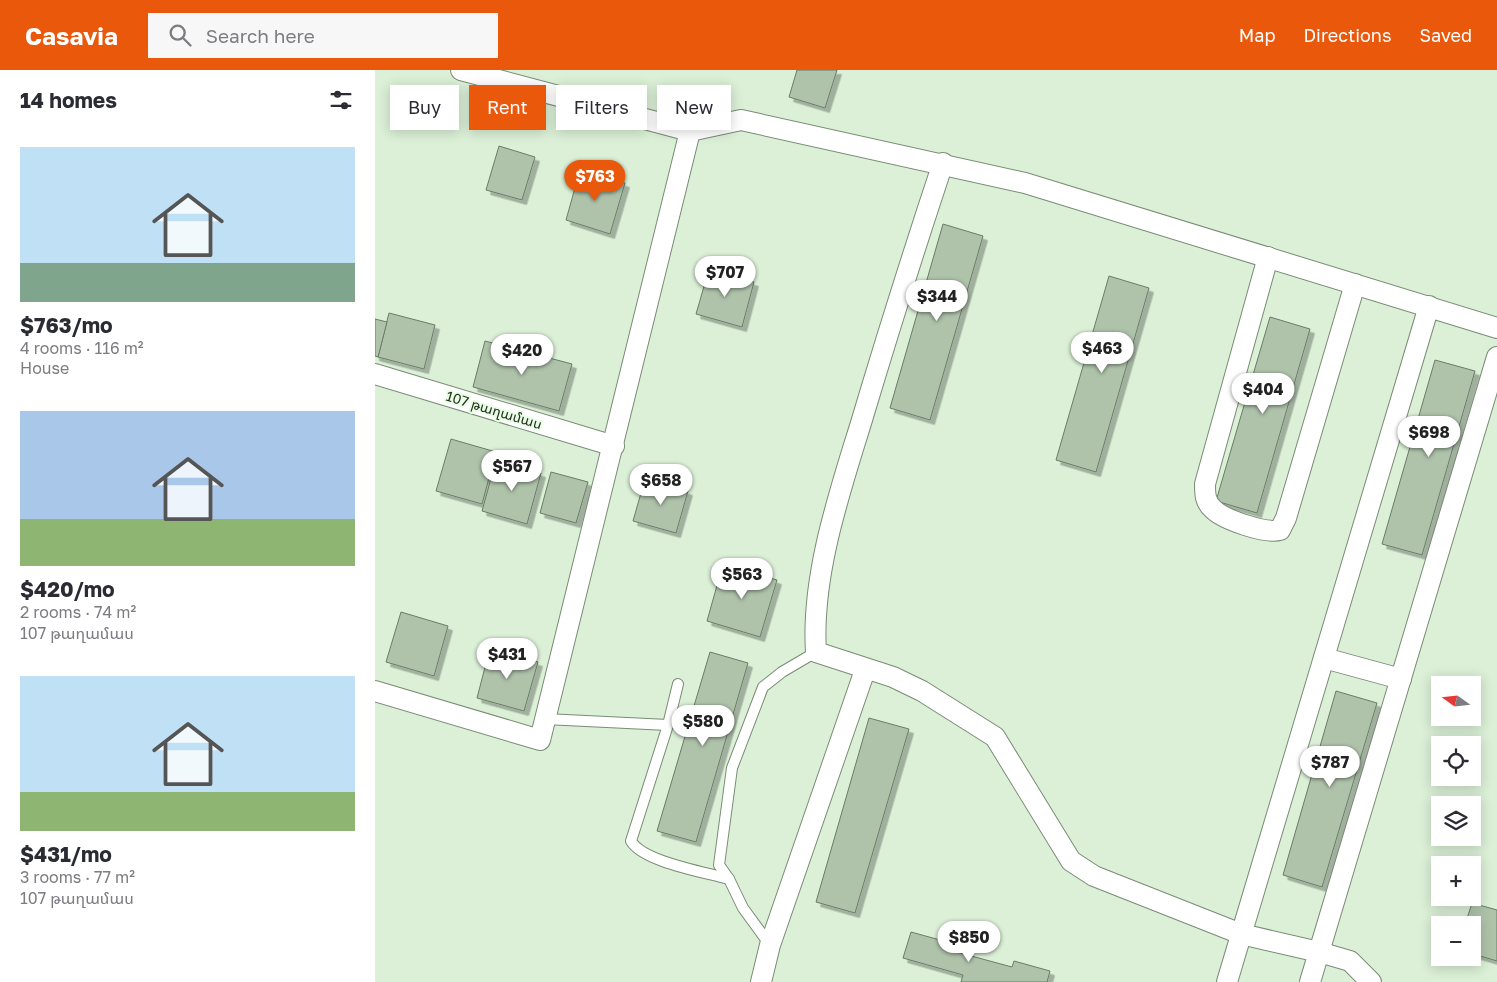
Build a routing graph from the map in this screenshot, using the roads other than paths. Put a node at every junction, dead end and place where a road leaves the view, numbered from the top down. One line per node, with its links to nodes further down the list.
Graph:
1 (461, 70): 2 (street)
2 (690, 131): 3 (street); 10 (street)
3 (943, 163): 4 (street); 11 (street)
4 (1268, 257): 5 (street); 5 (street)
5 (1355, 284): 6 (street)
6 (1429, 306): 7 (street); 12 (street)
7 (1497, 328)
8 (1497, 357): 14 (street)
9 (375, 374): 10 (street, 107 թաղամաս)
10 (614, 446): 17 (street)
11 (816, 652): 13 (street); 19 (lane)
12 (1324, 658): 14 (street); 20 (street)
13 (865, 670): 20 (street); 21 (street)
14 (1401, 679): 22 (street)
15 (678, 684): 18 (lane)
16 (375, 691): 17 (street)
17 (545, 719): 18 (lane)
18 (668, 724): 19 (lane)
19 (729, 879): 21 (lane)
20 (1241, 934): 22 (street); 24 (street)
21 (770, 945): 23 (street)
22 (1319, 952): 25 (street); 26 (street)
23 (761, 982)
24 (1227, 982)
25 (1310, 982)
26 (1371, 982)

